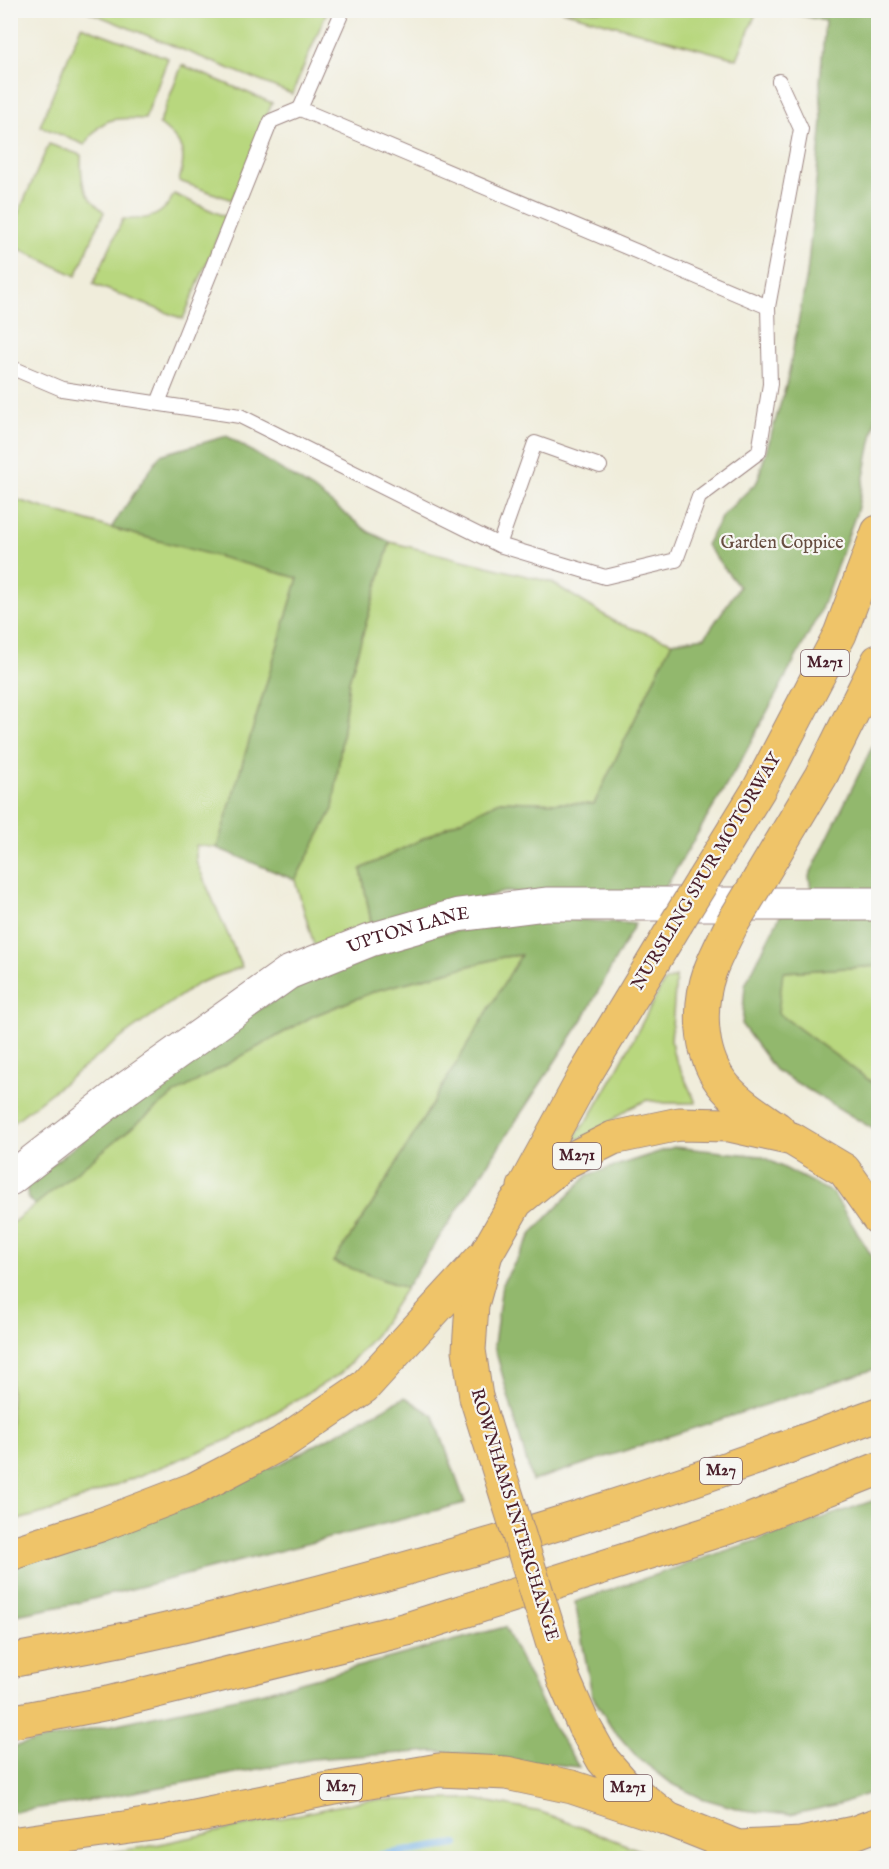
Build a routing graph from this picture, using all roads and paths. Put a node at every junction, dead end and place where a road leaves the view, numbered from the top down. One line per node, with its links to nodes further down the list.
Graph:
1 (344, 10): 3 (lane)
2 (779, 81): 4 (lane)
3 (300, 110): 4 (lane); 6 (lane)
4 (768, 307): 9 (lane)
5 (10, 367): 6 (lane)
6 (158, 404): 9 (lane)
7 (600, 466): 9 (lane)
8 (879, 532): 16 (highway, NURSLING SPUR MOTORWAY / M271, bridge)
9 (499, 545)
10 (879, 661): 12 (highway, M271, bridge)
11 (879, 904): 14 (street, UPTON LANE)
12 (792, 1139): 13 (highway, ROWNHAMS INTERCHANGE / M271); 16 (highway, ROWNHAMS INTERCHANGE / M271)
13 (844, 1170): 15 (highway); 17 (highway, ROWNHAMS INTERCHANGE / M271)
14 (10, 1179)
15 (879, 1186)
16 (516, 1202): 18 (highway, ROWNHAMS INTERCHANGE / M271)
17 (879, 1218)
18 (486, 1254): 21 (highway); 24 (highway, ROWNHAMS INTERCHANGE / M271, bridge)
19 (879, 1414): 22 (highway, M27)
20 (879, 1469): 23 (highway)
21 (10, 1554)
22 (10, 1661)
23 (10, 1722)
24 (668, 1819): 26 (highway, M27); 27 (highway, ROWNHAMS INTERCHANGE / M271)
25 (879, 1824): 27 (highway, ROWNHAMS INTERCHANGE / M271)
26 (10, 1844)
27 (749, 1853)

